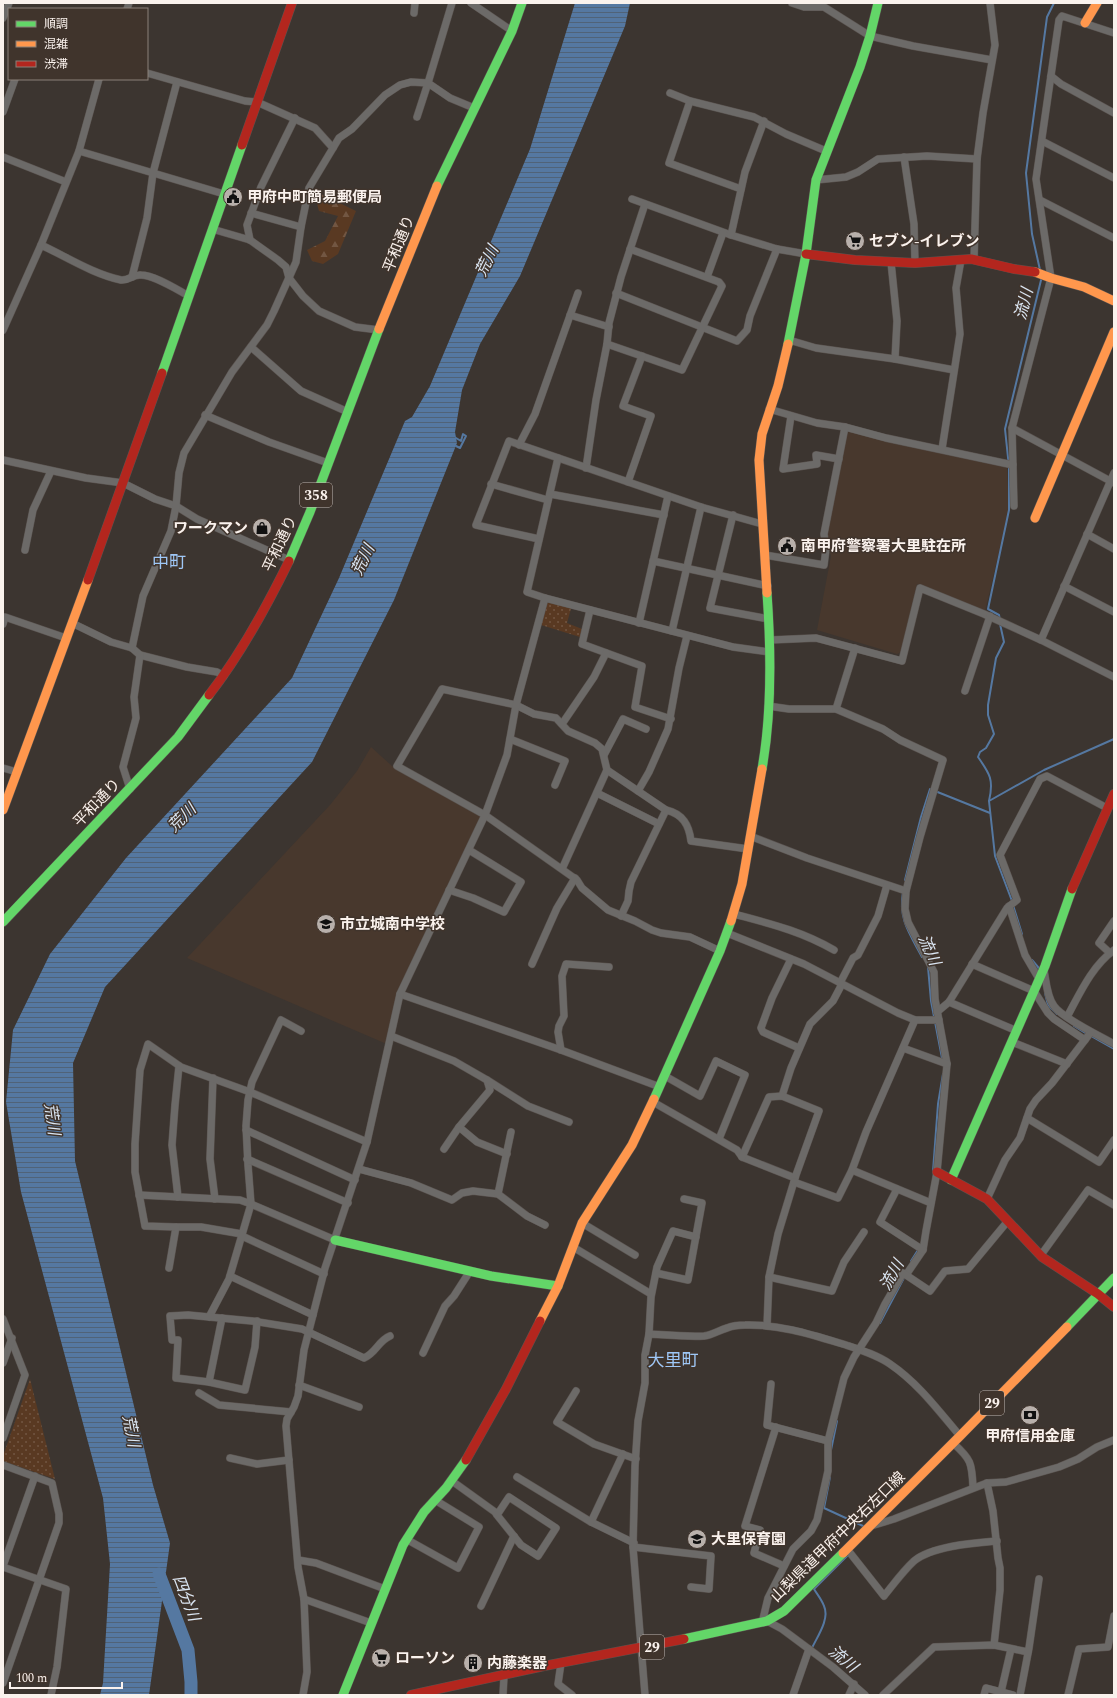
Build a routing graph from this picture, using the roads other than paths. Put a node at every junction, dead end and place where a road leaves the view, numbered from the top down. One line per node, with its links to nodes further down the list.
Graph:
1 (9, 3): 12 (street)
2 (292, 3): 27 (main road)
3 (415, 3): 11 (street)
4 (452, 3): 23 (street)
5 (471, 3): 14 (street)
6 (522, 3): 14 (main road, 平和通り / 358)
7 (792, 3): 16 (street)
8 (878, 3): 16 (main road)
9 (990, 3): 17 (street)
10 (1097, 3): 13 (main road)
11 (414, 13)
12 (3, 18)
13 (1085, 23): 15 (street); 19 (street)
14 (512, 31): 28 (main road, 平和通り / 358)
15 (1114, 33)
16 (870, 36): 17 (street); 37 (main road)
17 (992, 60): 40 (street)
18 (148, 73): 22 (street)
19 (1051, 76): 30 (street); 34 (street)
20 (14, 80): 24 (street)
21 (98, 80): 36 (street)
22 (177, 82): 27 (street); 41 (street)
23 (428, 83): 28 (street); 31 (street); 35 (street)
24 (7, 93): 29 (street)
25 (670, 93): 26 (street)
26 (690, 101): 33 (street); 45 (street)
27 (257, 102): 32 (street); 46 (main road)
28 (474, 108): 76 (main road, 平和通り / 358)
29 (3, 112)
30 (1114, 113)
31 (417, 117)
32 (295, 118): 35 (street); 50 (street)
33 (764, 121): 37 (street); 45 (street)
34 (1042, 141): 42 (street); 48 (street)
35 (333, 148): 51 (street)
36 (79, 151): 41 (street); 44 (street)
37 (826, 151): 43 (main road)
38 (3, 156): 44 (street)
39 (904, 158): 40 (street); 43 (street); 63 (street)
40 (977, 159): 61 (street)
41 (153, 173): 46 (street); 65 (street)
42 (1114, 178)
43 (816, 180): 59 (main road)
44 (66, 182): 56 (street)
45 (741, 189): 53 (street)
46 (224, 194): 52 (main road)
47 (632, 199): 49 (street)
48 (1040, 200): 54 (street); 64 (street)
49 (645, 204): 53 (street); 58 (street)
50 (251, 213): 51 (street); 55 (street)
51 (301, 227): 67 (street)
52 (212, 229): 55 (street); 70 (main road)
53 (727, 234): 57 (street); 66 (street)
54 (1114, 238)
55 (250, 240): 67 (street)
56 (41, 245): 65 (street); 75 (street)
57 (777, 248): 59 (street); 74 (street)
58 (630, 249): 66 (street); 69 (street)
59 (806, 254): 62 (main road); 78 (main road)
60 (961, 260): 61 (main road); 63 (main road); 83 (street)
61 (974, 260): 64 (main road)
62 (891, 262): 63 (main road); 82 (street)
63 (915, 263)
64 (1045, 275): 71 (main road); 89 (street)
65 (132, 277): 70 (street)
66 (707, 277): 74 (street)
67 (289, 278): 76 (street); 80 (street)
68 (578, 293): 72 (street)
69 (616, 293): 73 (street); 74 (street)
70 (189, 296): 103 (main road)
71 (1114, 301)
72 (570, 315): 73 (street); 90 (street)
73 (609, 327): 79 (street)
74 (702, 327): 81 (street)
75 (3, 330)
76 (379, 330): 85 (main road, 平和通り / 358)
77 (1114, 332): 92 (main road)
78 (789, 340): 82 (street); 84 (main road)
79 (607, 344): 81 (street); 98 (street)
80 (251, 347): 85 (street); 86 (street)
81 (642, 356): 101 (street)
82 (895, 359): 83 (street)
83 (954, 370): 91 (street)
84 (769, 409): 87 (street); 113 (main road)
85 (348, 412): 96 (main road, 平和通り / 358)
86 (205, 414): 96 (street); 107 (street)
87 (791, 416): 88 (street); 94 (street)
88 (845, 427): 91 (street); 94 (street)
89 (1012, 428): 92 (street); 97 (street)
90 (518, 445): 93 (street); 104 (street)
91 (942, 449): 97 (street)
92 (1061, 455): 102 (street); 112 (main road)
93 (558, 458): 98 (street); 106 (street)
94 (839, 459): 118 (street)
95 (3, 460): 99 (street)
96 (328, 463): 119 (main road, 平和通り / 358)
97 (1011, 464): 108 (street)
98 (586, 468): 101 (street)
99 (51, 471): 103 (street); 117 (street)
100 (1114, 473): 102 (street)
101 (628, 482): 105 (street)
102 (1112, 482): 114 (street)
103 (123, 483): 107 (street); 130 (main road)
104 (491, 484): 106 (street); 115 (street)
105 (668, 496): 109 (street); 111 (street)
106 (549, 497): 111 (street); 115 (street)
107 (176, 506): 119 (street); 138 (street)
108 (1014, 506)
109 (701, 507): 110 (street); 121 (street)
110 (732, 514): 113 (street); 122 (street)
111 (664, 516): 120 (street)
112 (1035, 518)
113 (762, 524): 118 (main road)
114 (1087, 534): 116 (street); 124 (street)
115 (539, 540): 125 (street)
116 (1114, 549)
117 (25, 550)
118 (765, 555): 123 (main road)
119 (289, 560): 143 (main road, 平和通り / 358)
120 (653, 561): 121 (street); 131 (street)
121 (686, 569): 122 (street); 133 (street)
122 (718, 575): 123 (street); 128 (street)
123 (768, 586): 128 (main road)
124 (1064, 586): 127 (street); 137 (street)
125 (545, 598): 126 (street); 146 (street)
126 (590, 610): 131 (street); 141 (street)
127 (1114, 612)
128 (770, 619): 136 (main road)
129 (995, 619): 137 (street); 139 (street); 145 (street)
130 (72, 623): 135 (main road); 138 (street)
131 (639, 623): 133 (street)
132 (3, 624): 135 (street)
133 (672, 632): 134 (street)
134 (688, 636): 140 (street); 149 (street)
135 (66, 638): 156 (main road)
136 (770, 640): 139 (street); 140 (main road)
137 (1041, 640): 144 (street)
138 (132, 648): 142 (street)
139 (855, 648): 148 (street)
140 (770, 652): 147 (main road)
141 (606, 653): 149 (street); 150 (street)
142 (140, 655): 143 (street); 158 (street)
143 (224, 676): 158 (main road, 平和通り / 358)
144 (1114, 677)
145 (965, 691)
146 (516, 705): 150 (street); 152 (street); 165 (street)
147 (768, 706): 148 (street); 167 (main road)
148 (836, 709): 174 (street)
149 (671, 719): 159 (street)
150 (562, 724): 153 (street)
151 (646, 729): 153 (street)
152 (510, 739): 157 (street); 165 (street)
153 (604, 755): 155 (street)
154 (3, 768): 156 (street)
155 (608, 770): 159 (street); 160 (street)
156 (17, 772): 163 (main road)
157 (555, 784)
158 (130, 789): 179 (main road, 平和通り / 358)
159 (638, 791): 164 (street)
160 (597, 793): 166 (street); 170 (street)
161 (1114, 794): 162 (main road)
162 (1107, 808): 175 (street); 188 (main road)
163 (3, 810)
164 (666, 810): 166 (street); 168 (street)
165 (485, 815): 169 (street); 170 (street)
166 (659, 824): 177 (street)
167 (750, 836): 168 (main road); 172 (street)
168 (748, 849): 176 (main road)
169 (469, 850): 173 (street); 173 (street)
170 (562, 869): 171 (street)
171 (575, 878): 177 (street); 185 (street)
172 (887, 885): 174 (street); 189 (street)
173 (449, 890): 191 (street)
174 (906, 891): 193 (street)
175 (1010, 906): 186 (street); 188 (street)
176 (734, 914): 180 (main road); 181 (street)
177 (621, 916): 182 (street)
178 (1114, 920): 183 (street)
179 (3, 922)
180 (727, 933): 182 (main road); 184 (street)
181 (834, 950)
182 (720, 951): 210 (main road)
183 (1112, 951): 194 (street)
184 (792, 959): 189 (street); 204 (street)
185 (532, 964)
186 (972, 964): 190 (street); 192 (street)
187 (609, 967): 206 (street)
188 (1041, 975): 190 (main road); 194 (street)
189 (841, 984): 195 (street); 204 (street)
190 (1034, 991): 198 (main road); 201 (street)
191 (400, 994): 200 (street); 206 (street)
192 (949, 1002): 193 (street); 198 (street)
193 (937, 1012): 196 (street)
194 (1067, 1016): 199 (street)
195 (915, 1020): 196 (street); 205 (street)
196 (939, 1020): 207 (street)
197 (301, 1031): 214 (street)
198 (1017, 1031): 202 (main road)
199 (1091, 1032): 201 (street); 203 (street)
200 (391, 1036): 212 (street); 223 (street)
201 (1086, 1039): 208 (street)
202 (1012, 1042): 208 (street); 234 (main road)
203 (1114, 1044)
204 (800, 1048): 215 (street)
205 (903, 1048): 207 (street); 230 (street)
206 (561, 1050): 213 (street)
207 (948, 1064): 231 (street)
208 (1067, 1064): 217 (street)
209 (180, 1066): 211 (street); 237 (street); 238 (street)
210 (665, 1076): 213 (main road); 222 (street)
211 (213, 1078): 214 (street); 239 (street)
212 (487, 1080): 218 (street); 219 (street)
213 (660, 1086): 216 (main road)
214 (250, 1092): 220 (street); 223 (street)
215 (782, 1096): 227 (street); 233 (street)
216 (653, 1102): 222 (street); 247 (main road)
217 (1027, 1118): 224 (street); 241 (street)
218 (569, 1122)
219 (459, 1127): 225 (street); 226 (street)
220 (246, 1130): 228 (street); 232 (street)
221 (511, 1132): 226 (street)
222 (719, 1139): 227 (street)
223 (367, 1142): 229 (street)
224 (1113, 1143)
225 (444, 1149)
226 (507, 1154): 236 (street)
227 (742, 1157): 233 (street)
228 (247, 1159): 242 (street); 244 (street)
229 (359, 1169): 232 (street); 236 (street)
230 (852, 1170): 233 (street); 235 (street)
231 (937, 1172): 234 (main road); 243 (street)
232 (355, 1180): 242 (street)
233 (795, 1180): 264 (street)
234 (951, 1180): 241 (main road)
235 (897, 1189): 243 (street); 255 (street)
236 (498, 1194): 248 (street)
237 (139, 1195): 238 (street); 249 (street)
238 (178, 1197): 239 (street)
239 (215, 1199): 244 (street)
240 (684, 1199): 252 (street)
241 (987, 1199): 246 (main road)
242 (348, 1203): 253 (street)
243 (931, 1203): 255 (street)
244 (251, 1204): 251 (street); 253 (street)
245 (1114, 1206): 257 (street)
246 (1008, 1222): 257 (main road); 262 (street)
247 (582, 1223): 254 (main road); 256 (street)
248 (545, 1225)
249 (176, 1227): 251 (street); 258 (street)
250 (864, 1232): 264 (street)
251 (242, 1235): 261 (street); 263 (street)
252 (696, 1237): 260 (street); 260 (street)
253 (335, 1240): 259 (main road); 261 (street)
254 (573, 1247): 266 (main road); 267 (street)
255 (922, 1250): 262 (street)
256 (635, 1255)
257 (1041, 1255): 268 (main road)
258 (169, 1268)
259 (470, 1271): 266 (main road); 281 (street)
260 (656, 1273): 267 (street)
261 (324, 1274): 270 (street)
262 (906, 1275): 280 (street)
263 (230, 1276): 270 (street); 271 (street)
264 (769, 1277): 275 (street)
265 (1114, 1278): 268 (main road, 山梨県道甲府中央右左口線 / 29)
266 (558, 1286): 302 (main road)
267 (651, 1294): 277 (street)
268 (1098, 1294): 269 (main road); 292 (main road, 山梨県道甲府中央右左口線 / 29)
269 (1114, 1308)
270 (313, 1315): 276 (street)
271 (210, 1318): 272 (street); 283 (street)
272 (222, 1318): 274 (street); 283 (street)
273 (3, 1319): 279 (street)
274 (257, 1322): 276 (street); 283 (street)
275 (767, 1326): 277 (street); 280 (street)
276 (308, 1332): 278 (street); 285 (street)
277 (649, 1334): 297 (street)
278 (390, 1336)
279 (12, 1338): 282 (street); 291 (street)
280 (859, 1349): 292 (street); 294 (street)
281 (423, 1353)
282 (3, 1364)
283 (209, 1382)
284 (771, 1384): 290 (street)
285 (299, 1385): 288 (street); 289 (street)
286 (576, 1391): 295 (street)
287 (199, 1393): 289 (street)
288 (359, 1407)
289 (291, 1412): 298 (street)
290 (776, 1427): 294 (street); 315 (street)
291 (3, 1438)
292 (956, 1440): 304 (street); 308 (main road, 山梨県道甲府中央右左口線 / 29)
293 (1114, 1440): 303 (street)
294 (828, 1441): 315 (street)
295 (623, 1454): 297 (street); 307 (street)
296 (230, 1458): 298 (street)
297 (636, 1459): 312 (street)
298 (289, 1460): 314 (street)
299 (3, 1465): 300 (street)
300 (35, 1476): 316 (street); 317 (street)
301 (517, 1477): 307 (street)
302 (452, 1481): 305 (main road); 306 (street)
303 (986, 1483): 304 (street); 311 (street)
304 (974, 1487): 308 (street)
305 (435, 1500): 310 (main road); 310 (street)
306 (497, 1515): 309 (street); 309 (street)
307 (591, 1522): 312 (street)
308 (870, 1526): 313 (main road, 山梨県道甲府中央右左口線 / 29)
309 (514, 1536): 322 (street)
310 (406, 1539): 320 (main road)
311 (997, 1541): 313 (street); 326 (street)
312 (634, 1545): 319 (street); 327 (street)
313 (847, 1550): 324 (main road, 山梨県道甲府中央右左口線 / 29)
314 (298, 1560): 320 (street); 321 (street)
315 (784, 1566): 324 (street)
316 (3, 1567): 317 (street)
317 (40, 1580): 334 (street); 337 (street)
318 (1039, 1580): 331 (street)
319 (692, 1587)
320 (385, 1590): 325 (main road)
321 (304, 1599): 325 (street); 338 (street)
322 (481, 1606)
323 (1114, 1616): 328 (street)
324 (765, 1622): 327 (main road, 山梨県道甲府中央右左口線 / 29); 329 (street)
325 (371, 1623): 339 (main road)
326 (994, 1645): 330 (street); 347 (street)
327 (642, 1648): 332 (main road, 山梨県道甲府中央右左口線 / 29); 343 (street)
328 (1111, 1648): 351 (street)
329 (809, 1649): 335 (street); 344 (street)
330 (1011, 1649): 331 (street); 336 (street)
331 (1028, 1652): 350 (street)
332 (561, 1663): 333 (main road, 山梨県道甲府中央右左口線 / 29); 342 (street)
333 (504, 1676): 340 (main road, 山梨県道甲府中央右左口線 / 29); 341 (street)
334 (3, 1683)
335 (854, 1684): 345 (street); 346 (street)
336 (1001, 1692): 348 (street); 349 (street)
337 (51, 1695)
338 (303, 1695)
339 (343, 1695)
340 (411, 1695)
341 (503, 1695)
342 (572, 1695)
343 (645, 1695)
344 (793, 1695)
345 (849, 1695)
346 (865, 1695)
347 (883, 1695)
348 (984, 1695)
349 (1013, 1695)
350 (1020, 1695)
351 (1068, 1695)

